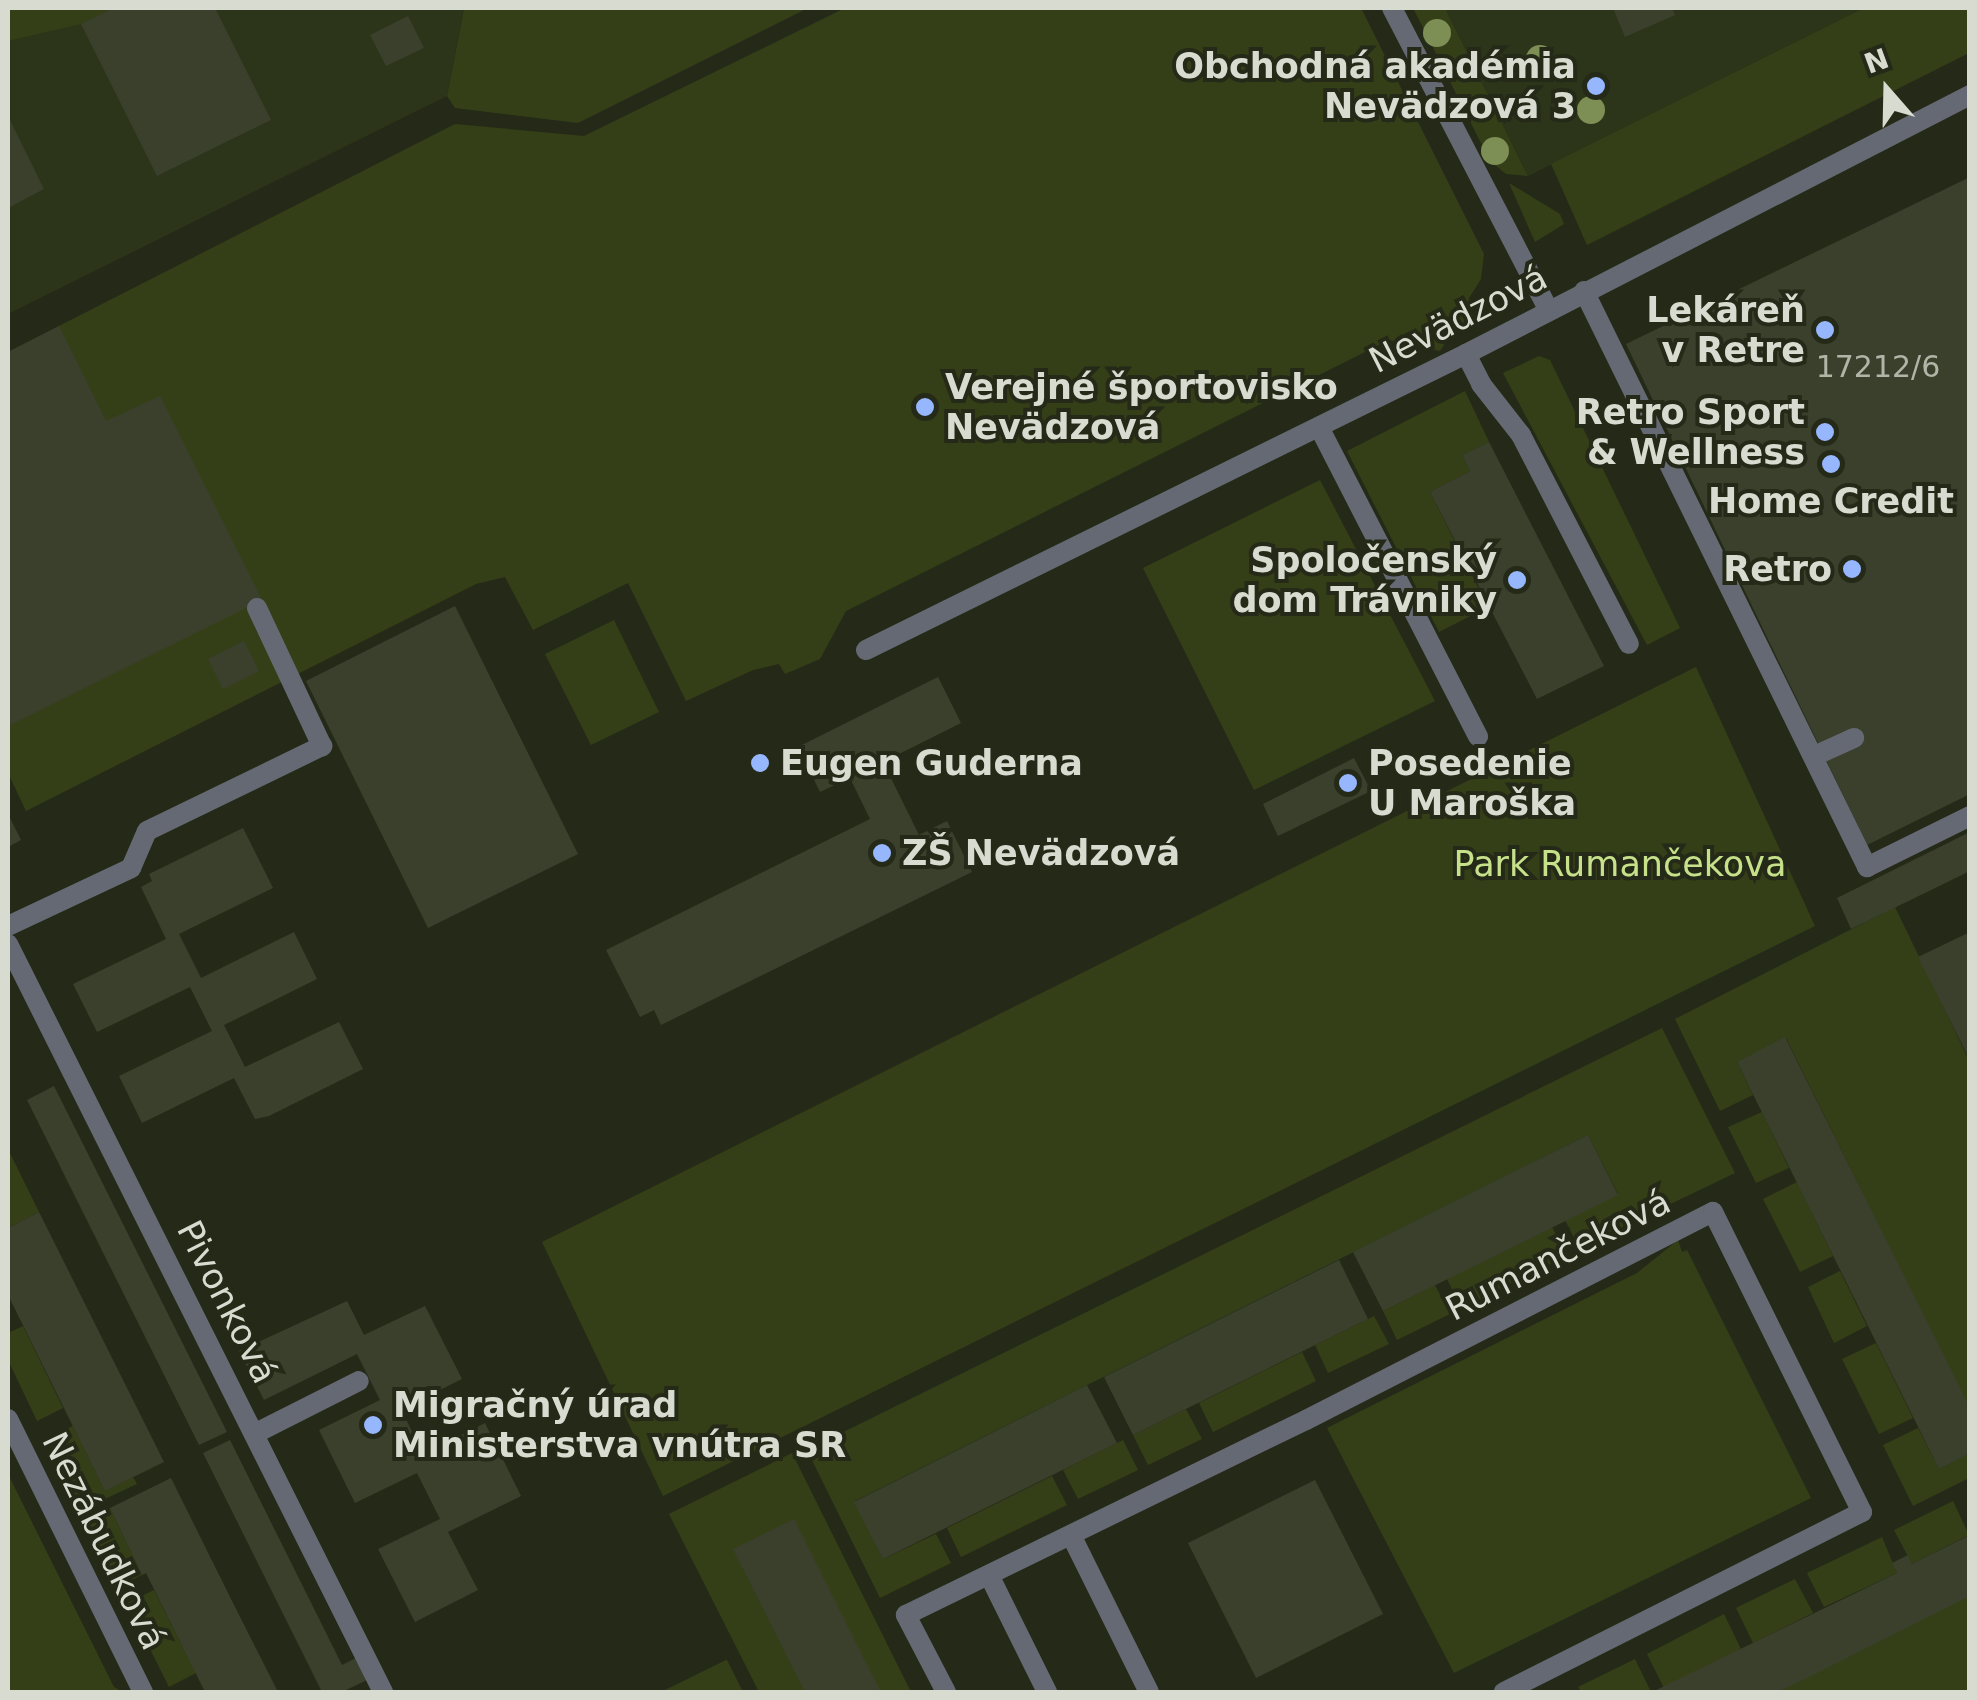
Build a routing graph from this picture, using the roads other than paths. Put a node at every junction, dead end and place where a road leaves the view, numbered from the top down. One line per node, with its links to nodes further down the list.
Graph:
1 (1392, 8): 4 (street)
2 (1970, 95): 3 (street, Nevädzová)
3 (1584, 291): 4 (street, Nevädzová); 12 (street)
4 (1548, 310): 5 (street, Nevädzová)
5 (1466, 354): 6 (street, Nevädzová); 8 (street)
6 (1319, 427): 9 (street, Nevädzová); 10 (street)
7 (257, 608): 14 (street)
8 (1629, 644)
9 (866, 650)
10 (1478, 736)
11 (1854, 738): 12 (street)
12 (1814, 756): 13 (street)
13 (1970, 816)
14 (8, 926)
15 (8, 944): 18 (street, Pivonková)
16 (359, 1381): 18 (street)
17 (8, 1419): 21 (street, Nezábudková)
18 (256, 1432): 22 (street, Pivonková)
19 (1072, 1535): 20 (street, Rumančeková); 25 (street); 26 (street, Rumančeková)
20 (989, 1575): 23 (street, Rumančeková); 24 (street)
21 (143, 1692)
22 (383, 1692)
23 (946, 1692)
24 (1046, 1692)
25 (1149, 1692)
26 (1504, 1692)

